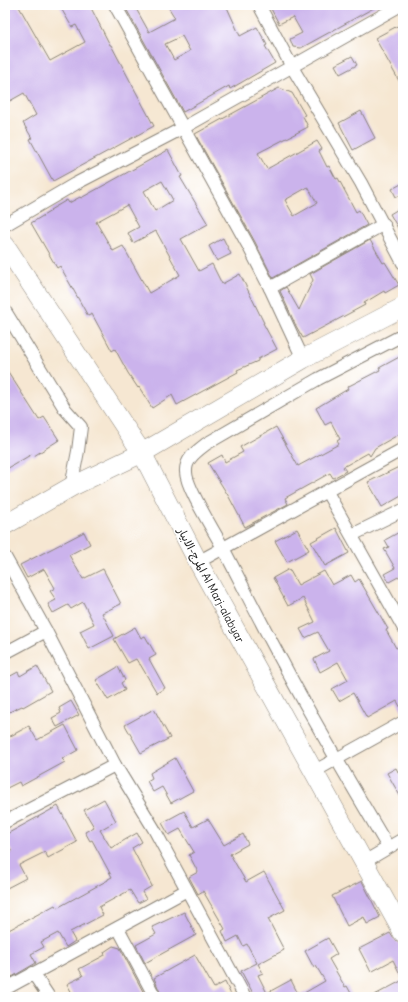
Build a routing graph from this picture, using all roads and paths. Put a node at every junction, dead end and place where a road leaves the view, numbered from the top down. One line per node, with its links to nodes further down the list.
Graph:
1 (115, 5): 5 (street)
2 (259, 5): 4 (street)
3 (401, 5): 4 (street)
4 (292, 67): 5 (street); 6 (street)
5 (183, 128): 7 (street); 10 (street)
6 (384, 224): 9 (street); 10 (street)
7 (5, 225)
8 (5, 245): 16 (main road, المرج-الابيار Al Marj-alabyar)
9 (403, 263)
10 (270, 288): 14 (street)
11 (403, 306): 14 (main road)
12 (5, 311): 17 (street)
13 (403, 336): 22 (street)
14 (304, 360): 16 (main road)
15 (403, 449): 18 (street)
16 (142, 453): 17 (main road); 24 (main road, المرج-الابيار Al Marj-alabyar)
17 (70, 487): 20 (main road)
18 (327, 492): 21 (street); 22 (street)
19 (403, 510): 21 (street)
20 (5, 525)
21 (352, 535): 25 (street)
22 (223, 547): 24 (street); 30 (street)
23 (5, 557): 27 (street)
24 (198, 562): 32 (main road, المرج-الابيار Al Marj-alabyar)
25 (399, 610): 26 (street)
26 (403, 627)
27 (46, 632): 28 (street); 31 (street)
28 (5, 653)
29 (403, 722): 30 (street)
30 (336, 758): 32 (street); 35 (street)
31 (115, 765): 33 (street); 37 (street)
32 (313, 772): 36 (main road, المرج-الابيار Al Marj-alabyar)
33 (5, 822)
34 (403, 839): 35 (street)
35 (388, 847): 36 (street)
36 (364, 862): 39 (main road, المرج-الابيار Al Marj-alabyar)
37 (187, 890): 38 (street); 44 (street)
38 (118, 928): 40 (street); 43 (street)
39 (403, 933)
40 (33, 973): 41 (street); 42 (street)
41 (5, 989)
42 (49, 997)
43 (155, 997)
44 (245, 997)

